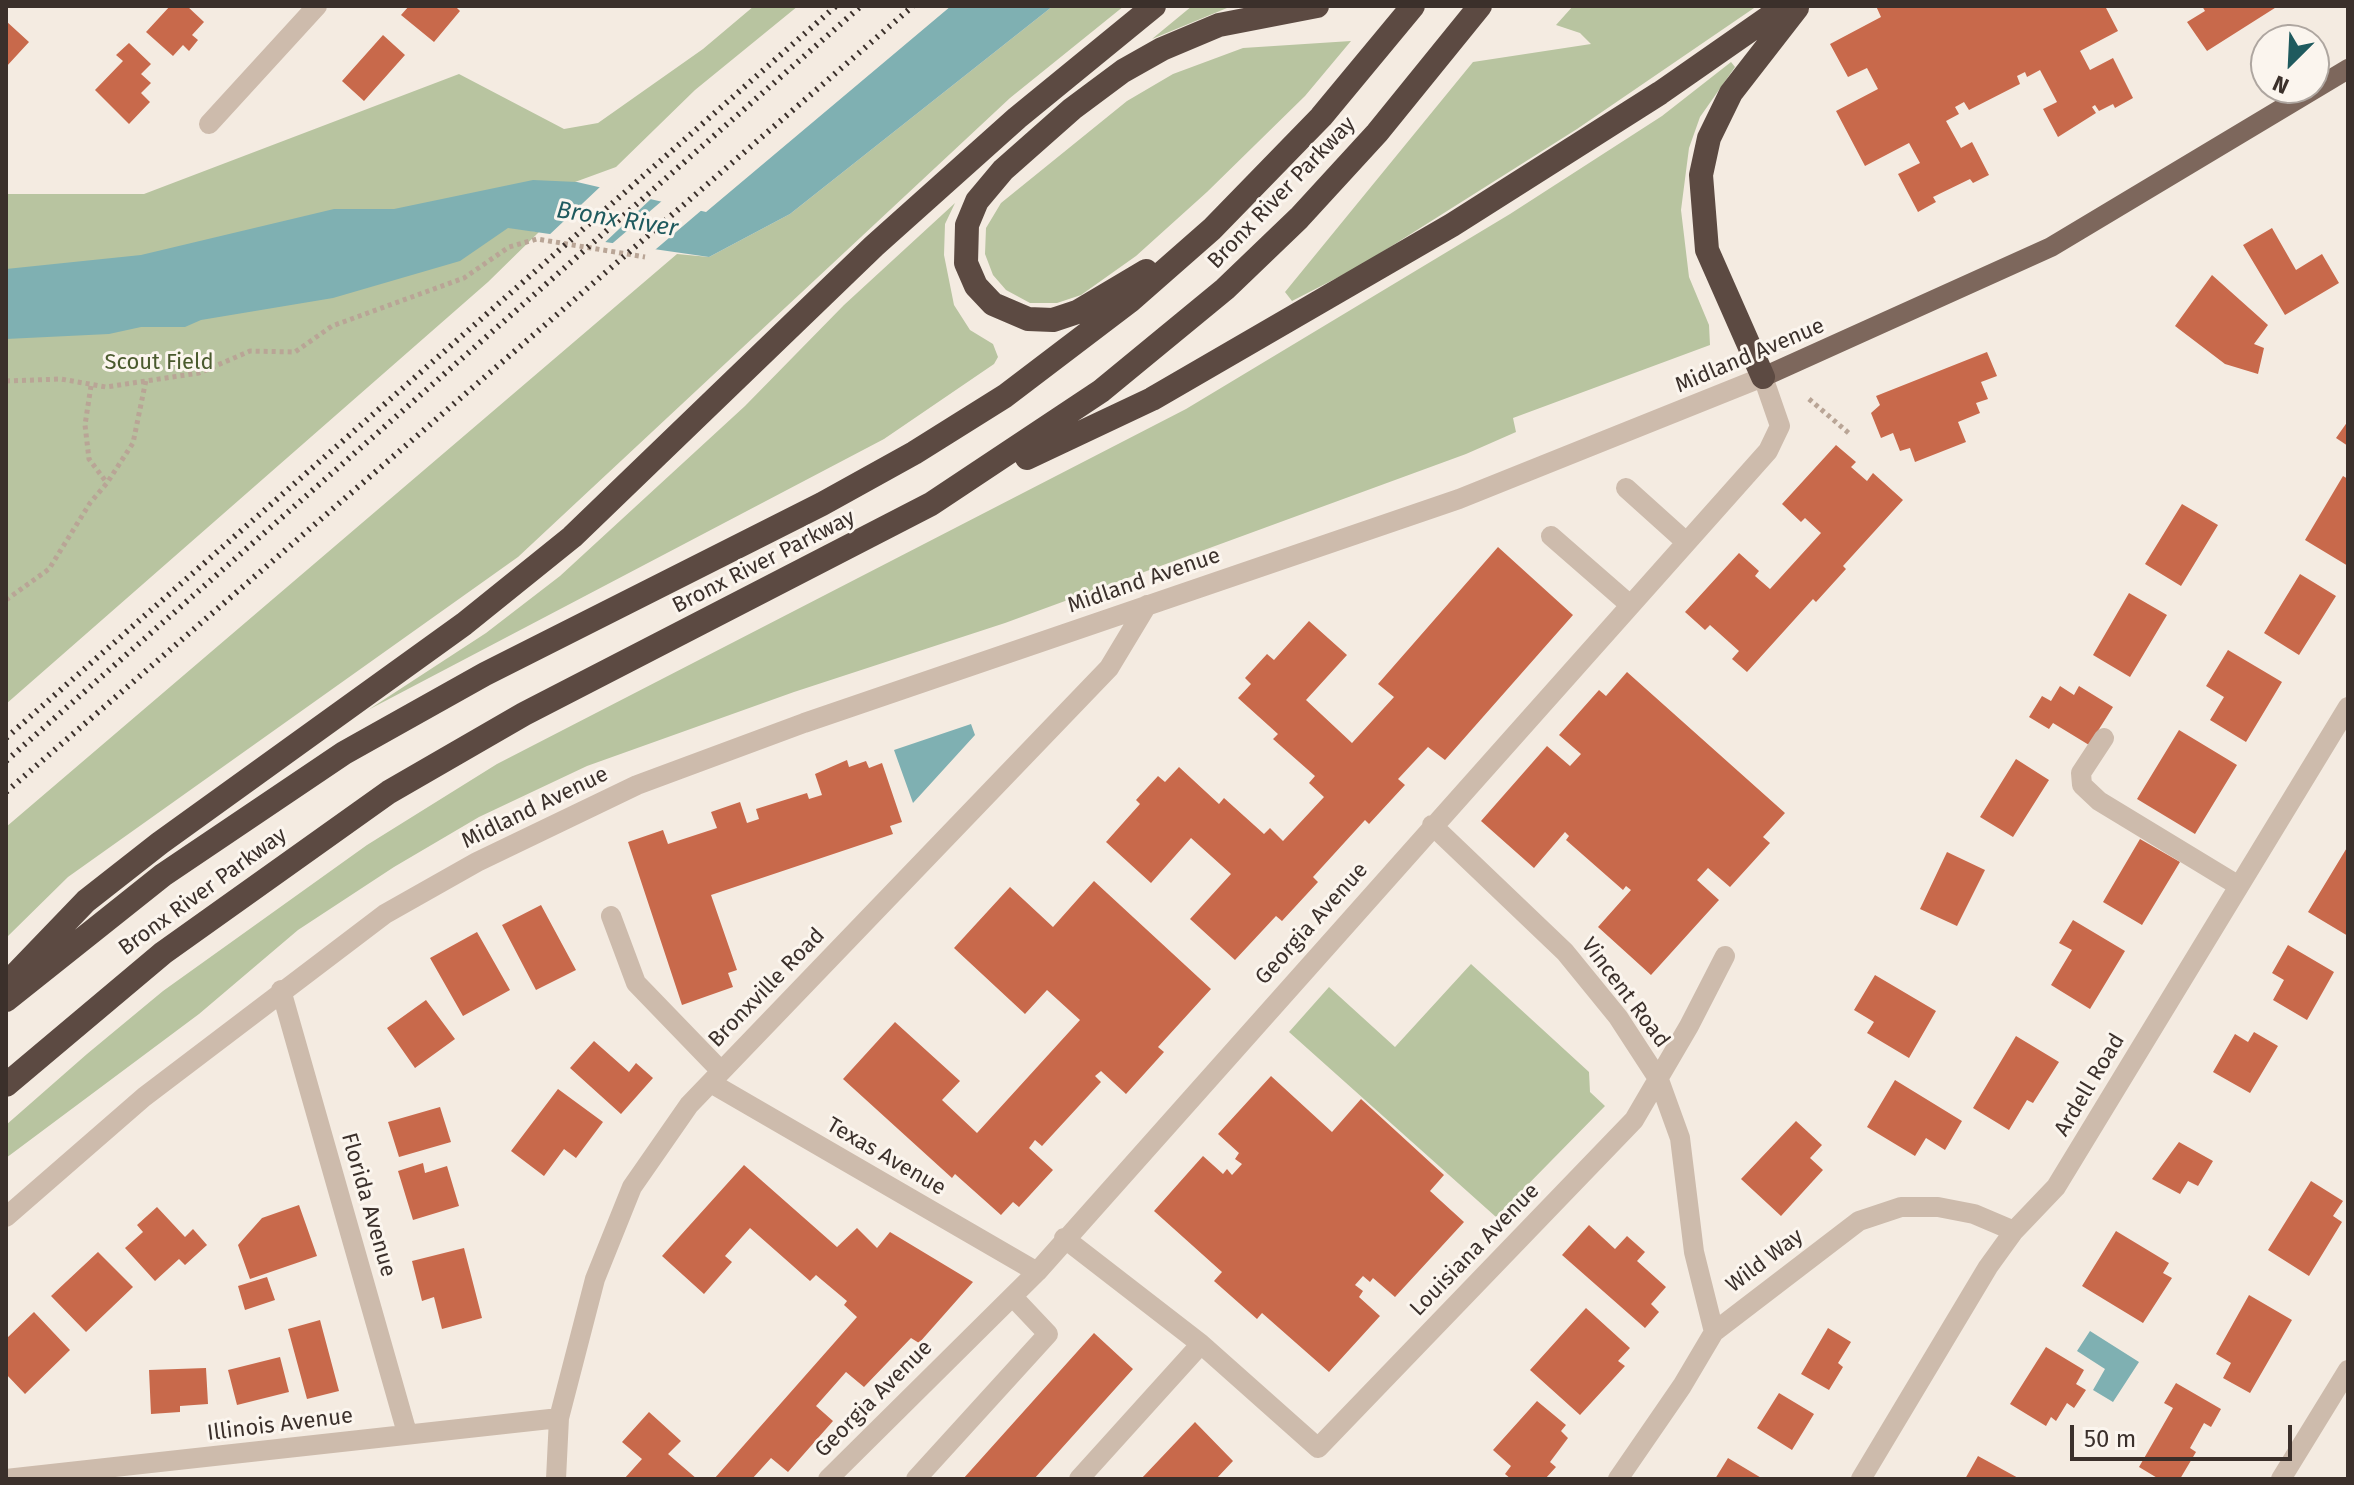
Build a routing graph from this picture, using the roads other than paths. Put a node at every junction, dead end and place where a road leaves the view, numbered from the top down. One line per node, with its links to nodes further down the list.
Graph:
1 (317, 6): 9 (street)
2 (1154, 6): 24 (highway)
3 (1317, 6): 10 (highway)
4 (1413, 6): 10 (highway, Bronx River Parkway)
5 (1480, 6): 13 (highway, Bronx River Parkway)
6 (1785, 6): 13 (highway)
7 (1799, 6): 11 (highway)
8 (2348, 69): 11 (main road, Midland Avenue)
9 (209, 124)
10 (1212, 229): 26 (highway, Bronx River Parkway)
11 (1763, 377): 15 (street, Georgia Avenue); 17 (street, Midland Avenue)
12 (1626, 488): 15 (street)
13 (931, 504): 29 (highway, Bronx River Parkway)
14 (1551, 536): 16 (street)
15 (1686, 542): 16 (street, Georgia Avenue)
16 (1629, 604): 20 (street, Georgia Avenue)
17 (1147, 605): 25 (street, Midland Avenue); 27 (street, Bronxville Road)
18 (2348, 707): 21 (street, Ardell Road)
19 (2104, 738): 21 (street)
20 (1432, 825): 28 (street, Vincent Road); 32 (street, Georgia Avenue)
21 (2239, 886): 31 (street, Ardell Road)
22 (611, 916): 27 (street, Texas Avenue)
23 (1725, 956): 28 (street, Louisiana Avenue)
24 (6, 984)
25 (281, 990): 30 (street, Midland Avenue); 39 (street, Florida Avenue)
26 (6, 1000)
27 (716, 1077): 33 (street, Texas Avenue); 38 (street, Bronxville Road)
28 (1659, 1080): 35 (street, Vincent Road); 36 (street, Louisiana Avenue)
29 (6, 1085)
30 (6, 1217)
31 (2014, 1231): 35 (street, Wild Way); 46 (street, Ardell Road)
32 (1064, 1238): 33 (street, Georgia Avenue); 36 (street)
33 (1037, 1272): 34 (street, Georgia Avenue)
34 (1013, 1297): 42 (street, Georgia Avenue); 43 (street)
35 (1714, 1332): 45 (street, Wild Way)
36 (1201, 1344): 44 (street)
37 (2348, 1370): 47 (street)
38 (559, 1418): 39 (street, Illinois Avenue); 41 (street, Bronxville Road)
39 (407, 1433): 40 (street, Illinois Avenue)
40 (6, 1479)
41 (556, 1479)
42 (828, 1479)
43 (916, 1479)
44 (1079, 1479)
45 (1618, 1479)
46 (1861, 1479)
47 (2281, 1479)

